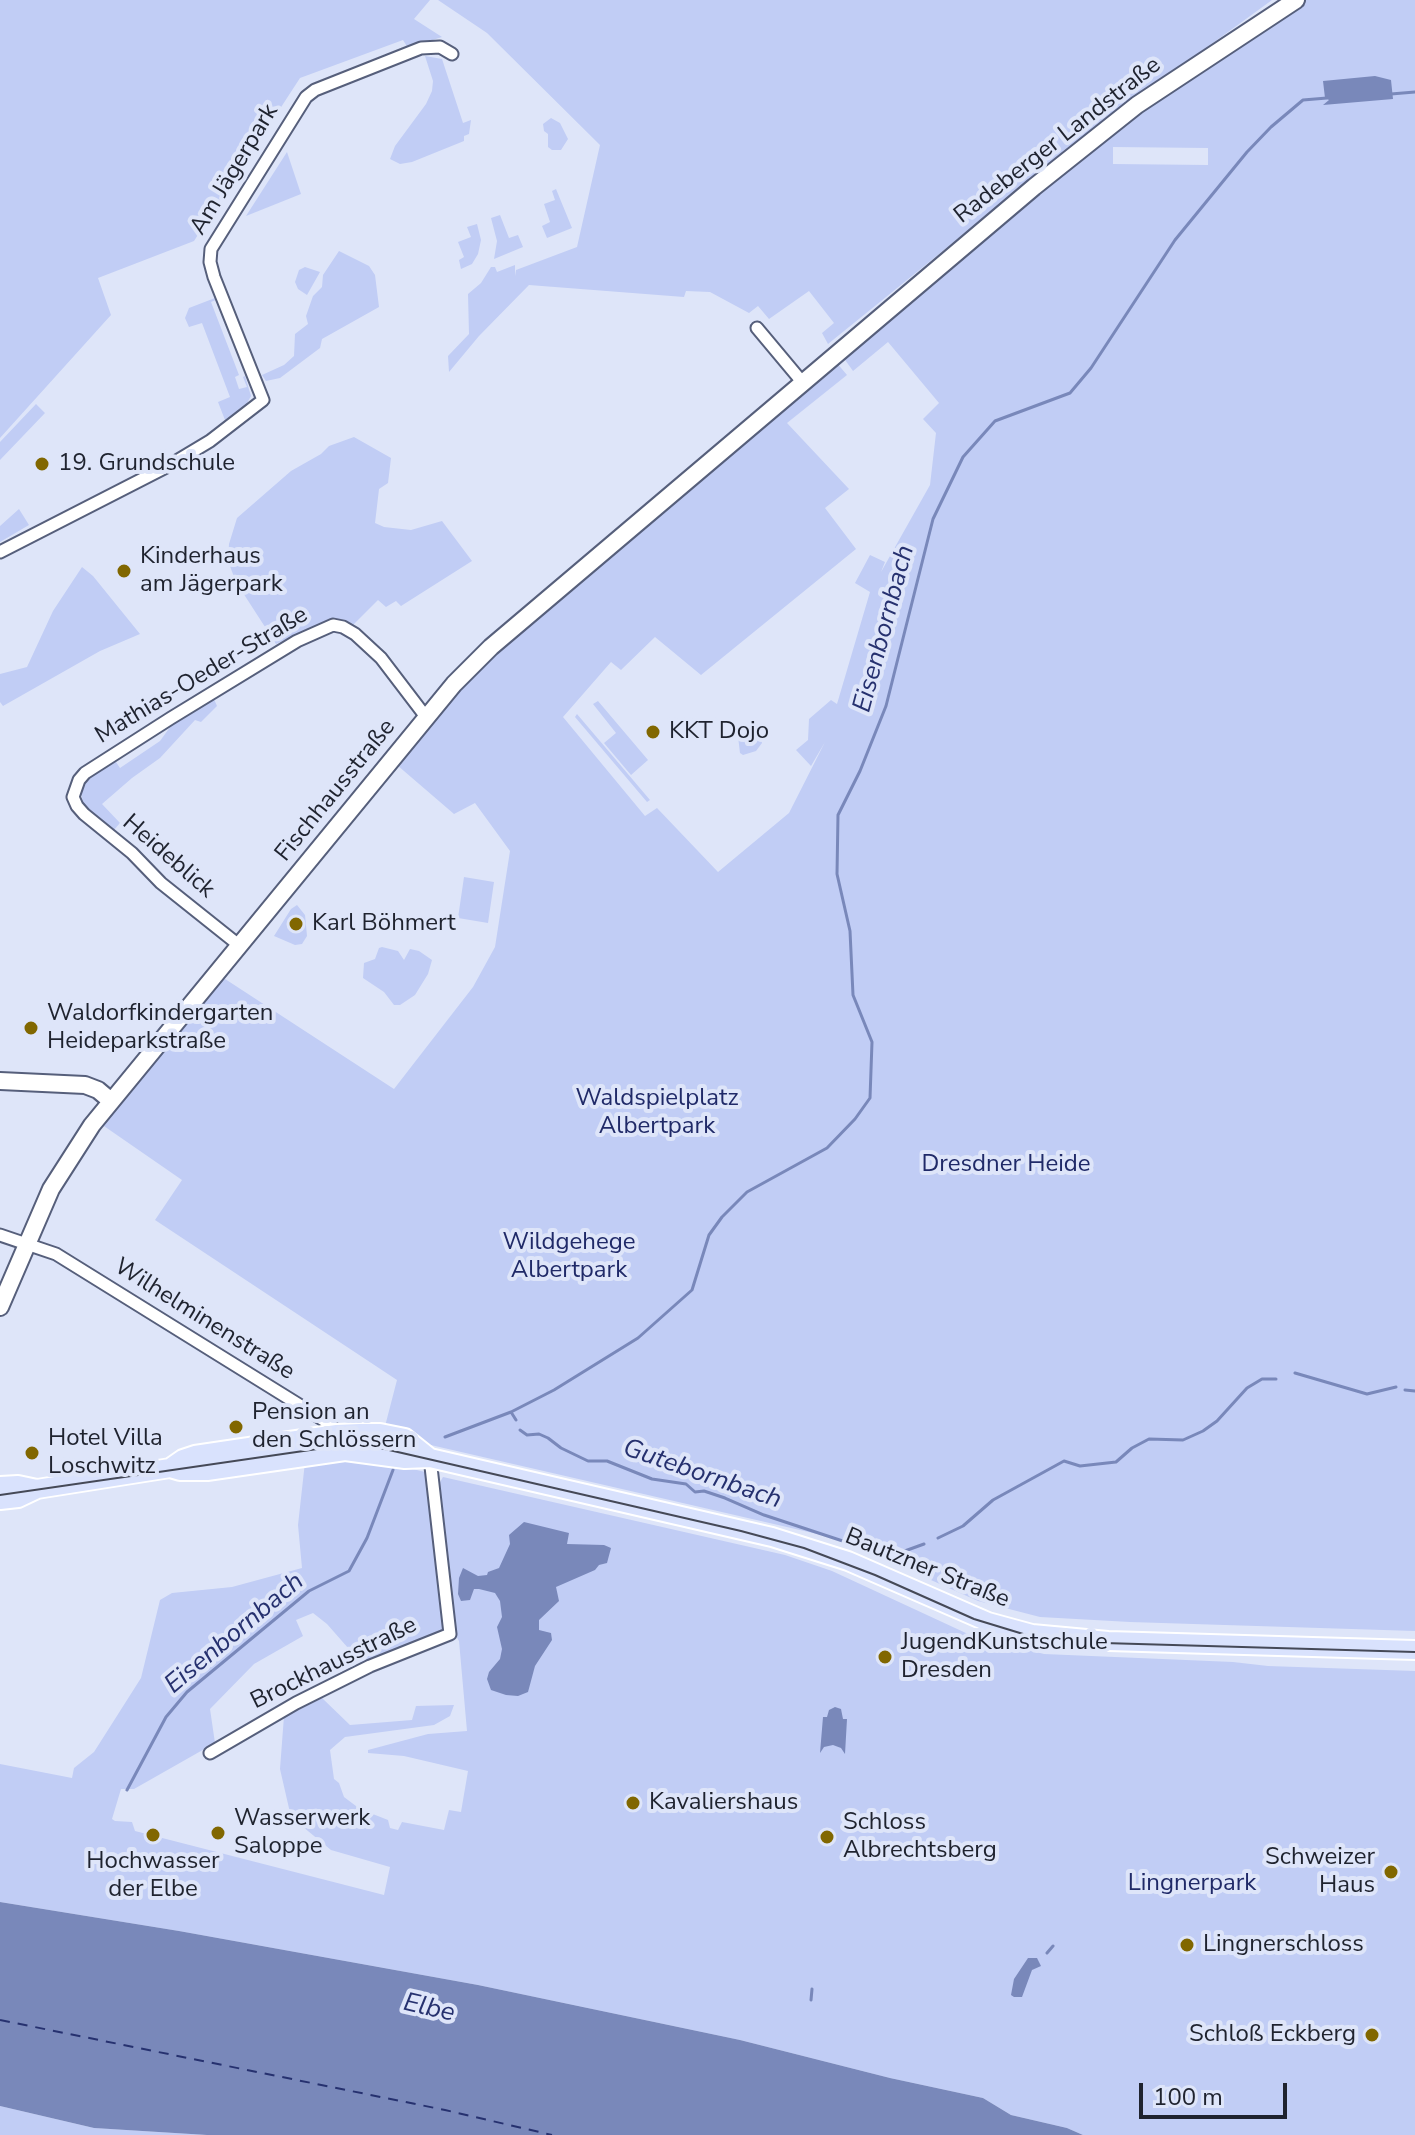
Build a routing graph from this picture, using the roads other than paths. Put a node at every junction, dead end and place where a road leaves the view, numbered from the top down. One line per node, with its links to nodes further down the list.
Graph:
1 (1296, 0): 4 (main road, Radeberger Landstraße)
2 (452, 54): 6 (street, Am Jägerpark)
3 (757, 328): 5 (street)
4 (860, 334): 5 (main road, Fischhausstraße)
5 (803, 383): 7 (main road, Fischhausstraße)
6 (0, 552)
7 (426, 717): 8 (street, Mathias-Oeder-Straße); 9 (main road, Fischhausstraße)
8 (73, 797): 9 (street, Heideblick)
9 (240, 946): 11 (main road, Fischhausstraße)
10 (0, 1081): 11 (main road)
11 (111, 1101): 13 (main road, Fischhausstraße)
12 (0, 1235): 13 (street, Wilhelminenstraße)
13 (26, 1243): 14 (main road, Fischhausstraße); 15 (street, Wilhelminenstraße)
14 (0, 1307)
15 (341, 1443): 16 (main road, Bautzner Straße); 18 (main road, Bautzner Straße)
16 (430, 1458): 20 (main road, Bautzner Straße); 21 (street, Brockhausstraße)
17 (0, 1486): 18 (main road, Bautzner Straße)
18 (37, 1489): 19 (main road, Bautzner Straße)
19 (0, 1500)
20 (1415, 1650)
21 (210, 1753)

